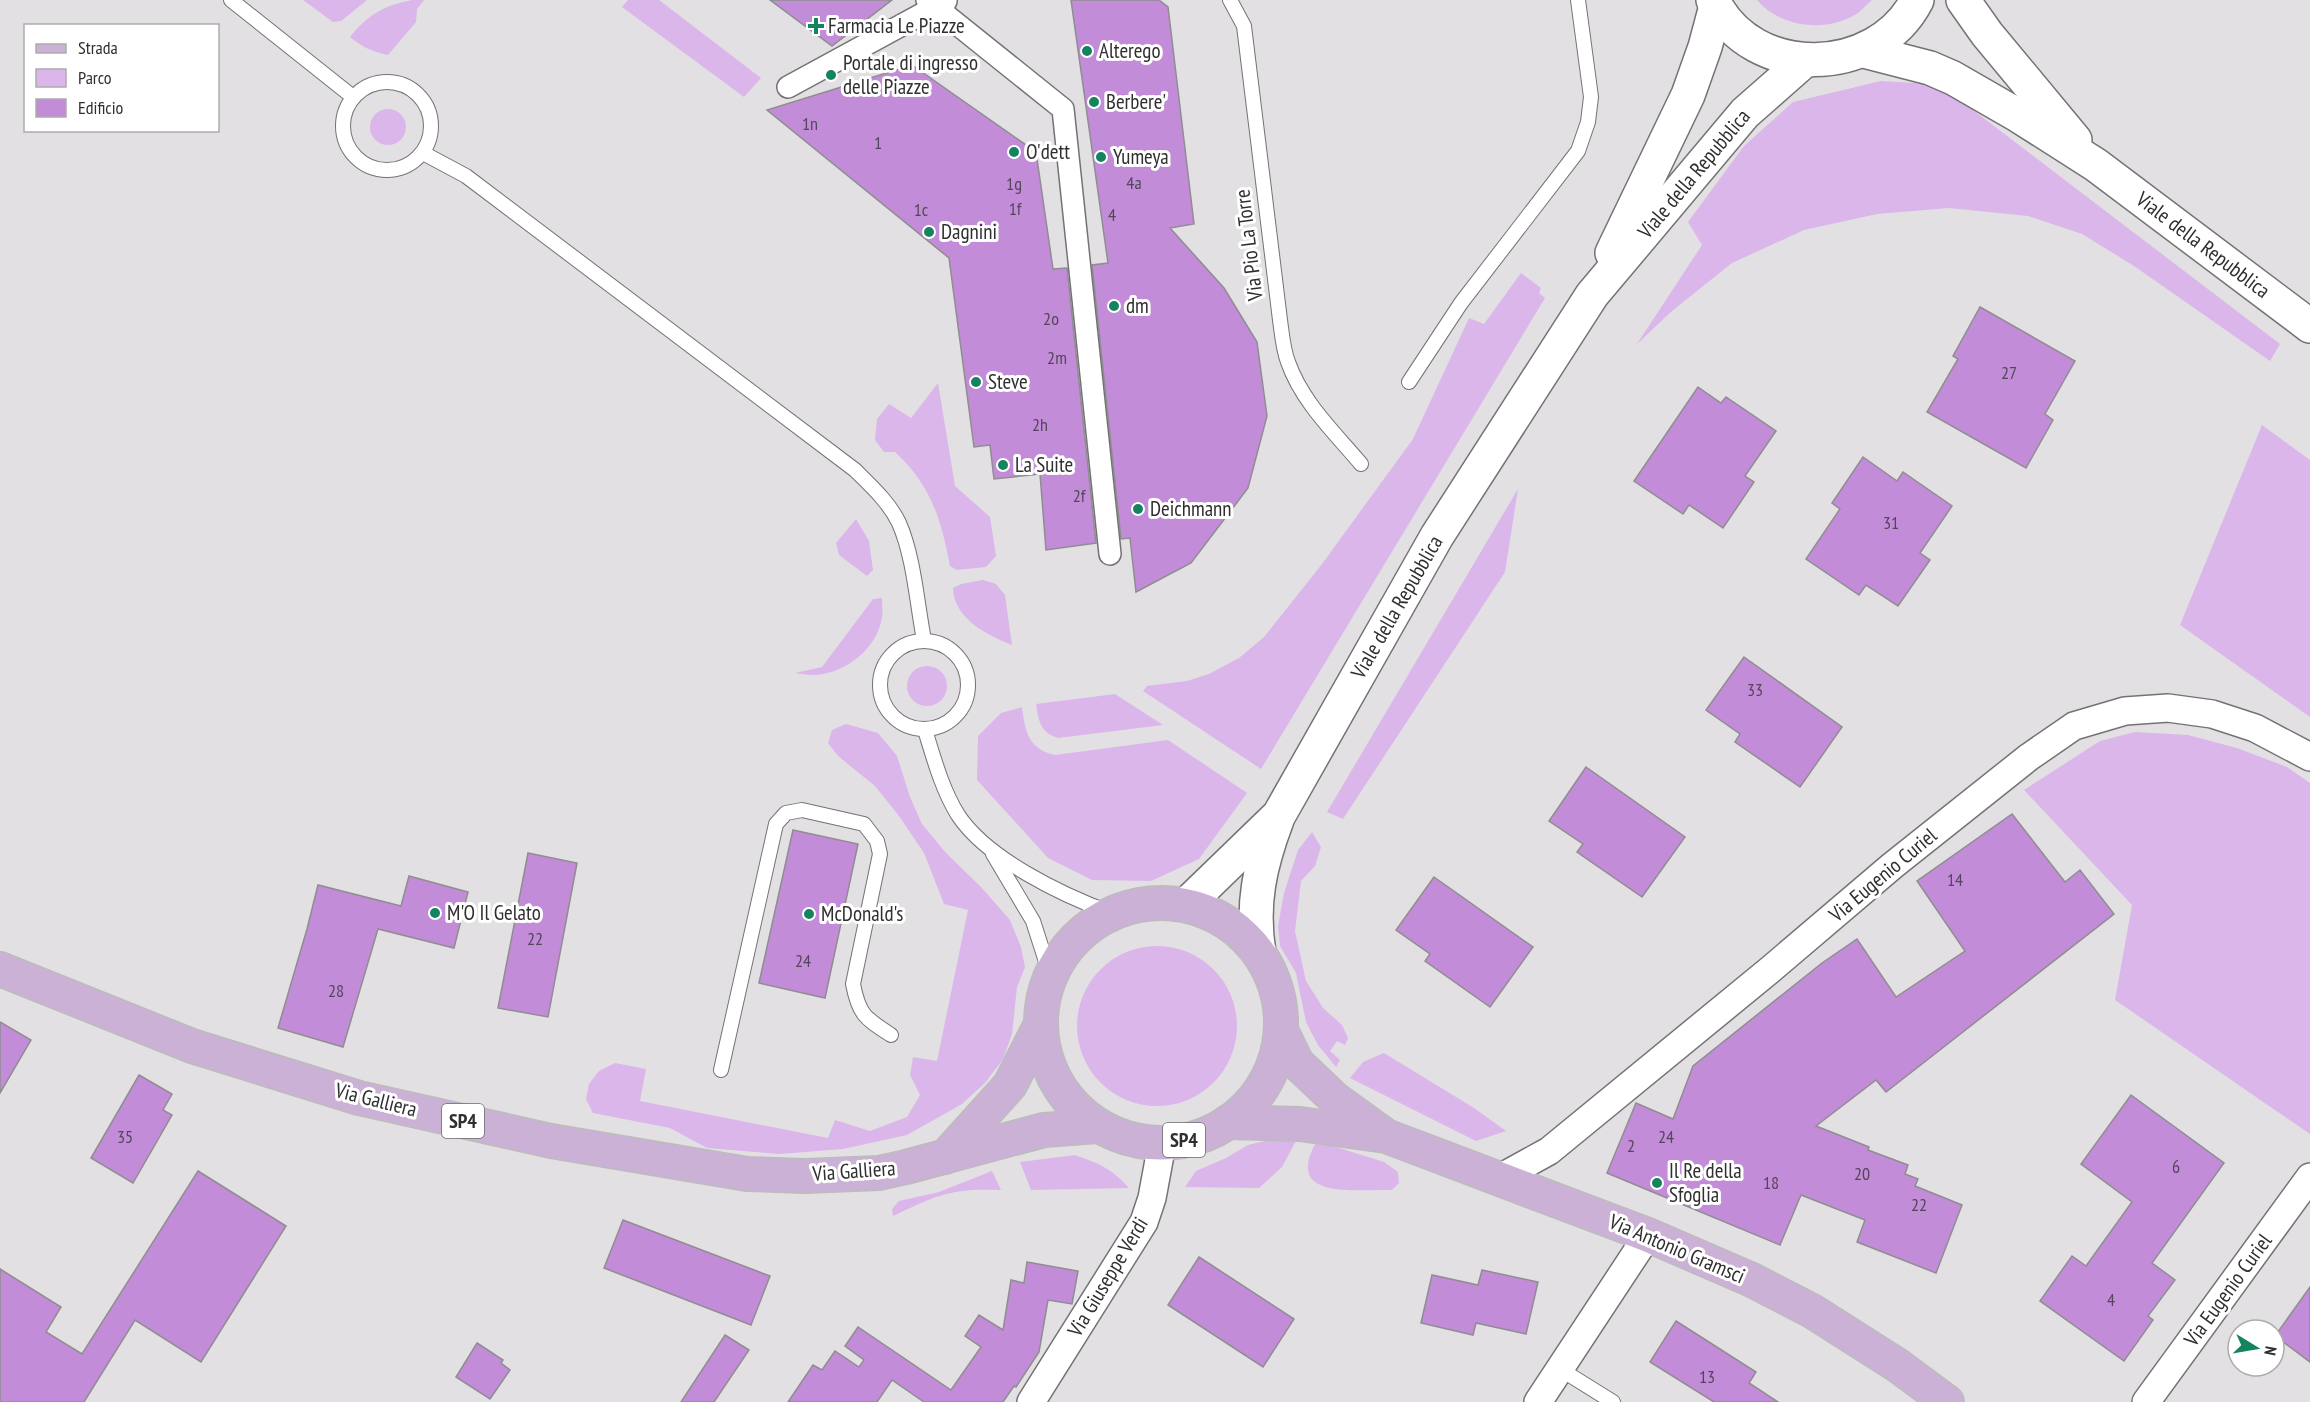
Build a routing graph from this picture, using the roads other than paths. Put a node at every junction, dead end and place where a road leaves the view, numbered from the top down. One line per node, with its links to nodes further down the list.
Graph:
1 (231, 0): 11 (lane)
2 (1230, 0): 17 (lane, Via Pio La Torre)
3 (1578, 0): 16 (lane)
4 (1917, 0): 8 (street)
5 (1963, 0): 13 (street, Viale della Repubblica)
6 (937, 2): 10 (street); 18 (street)
7 (1714, 3): 9 (street); 14 (street, Viale della Repubblica)
8 (1864, 51): 9 (street); 13 (street, Viale della Repubblica)
9 (1804, 61): 14 (street, Viale della Repubblica)
10 (789, 87)
11 (353, 97): 12 (lane); 12 (lane)
12 (423, 153): 19 (lane)
13 (2096, 165): 15 (street, Viale della Repubblica)
14 (1592, 295): 22 (street, Viale della Repubblica)
15 (2310, 326)
16 (1409, 382)
17 (1361, 464)
18 (1110, 554)
19 (924, 640): 20 (lane); 20 (lane)
20 (926, 730): 23 (lane)
21 (2310, 757): 39 (street, Via Eugenio Curiel)
22 (1279, 815): 24 (street, Viale della Repubblica); 26 (street)
23 (988, 847): 25 (lane); 28 (lane)
24 (1186, 905): 25 (main road, SP4); 26 (main road, SP4)
25 (1116, 911): 28 (main road, SP4)
26 (1259, 953): 30 (main road, SP4)
27 (0, 969): 37 (main road, Via Galliera / SP4)
28 (1050, 974): 29 (main road, SP4)
29 (1040, 1026): 34 (main road, SP4); 37 (main road)
30 (1281, 1030): 33 (main road, SP4); 35 (main road, Via Antonio Gramsci)
31 (891, 1035): 32 (lane)
32 (722, 1070)
33 (1228, 1122): 35 (main road, Via Antonio Gramsci); 36 (main road, SP4)
34 (1098, 1126): 36 (main road, SP4); 37 (main road, Via Galliera)
35 (1386, 1136): 39 (main road, Via Antonio Gramsci)
36 (1162, 1144): 42 (street, Via Giuseppe Verdi)
37 (945, 1157)
38 (2310, 1177): 46 (street, Via Eugenio Curiel)
39 (1500, 1178): 40 (main road, Via Antonio Gramsci)
40 (1648, 1235): 41 (street); 45 (main road, Via Antonio Gramsci)
41 (1560, 1369): 43 (street); 44 (lane)
42 (1031, 1402)
43 (1538, 1402)
44 (1613, 1402)
45 (1947, 1402)
46 (2146, 1402)

